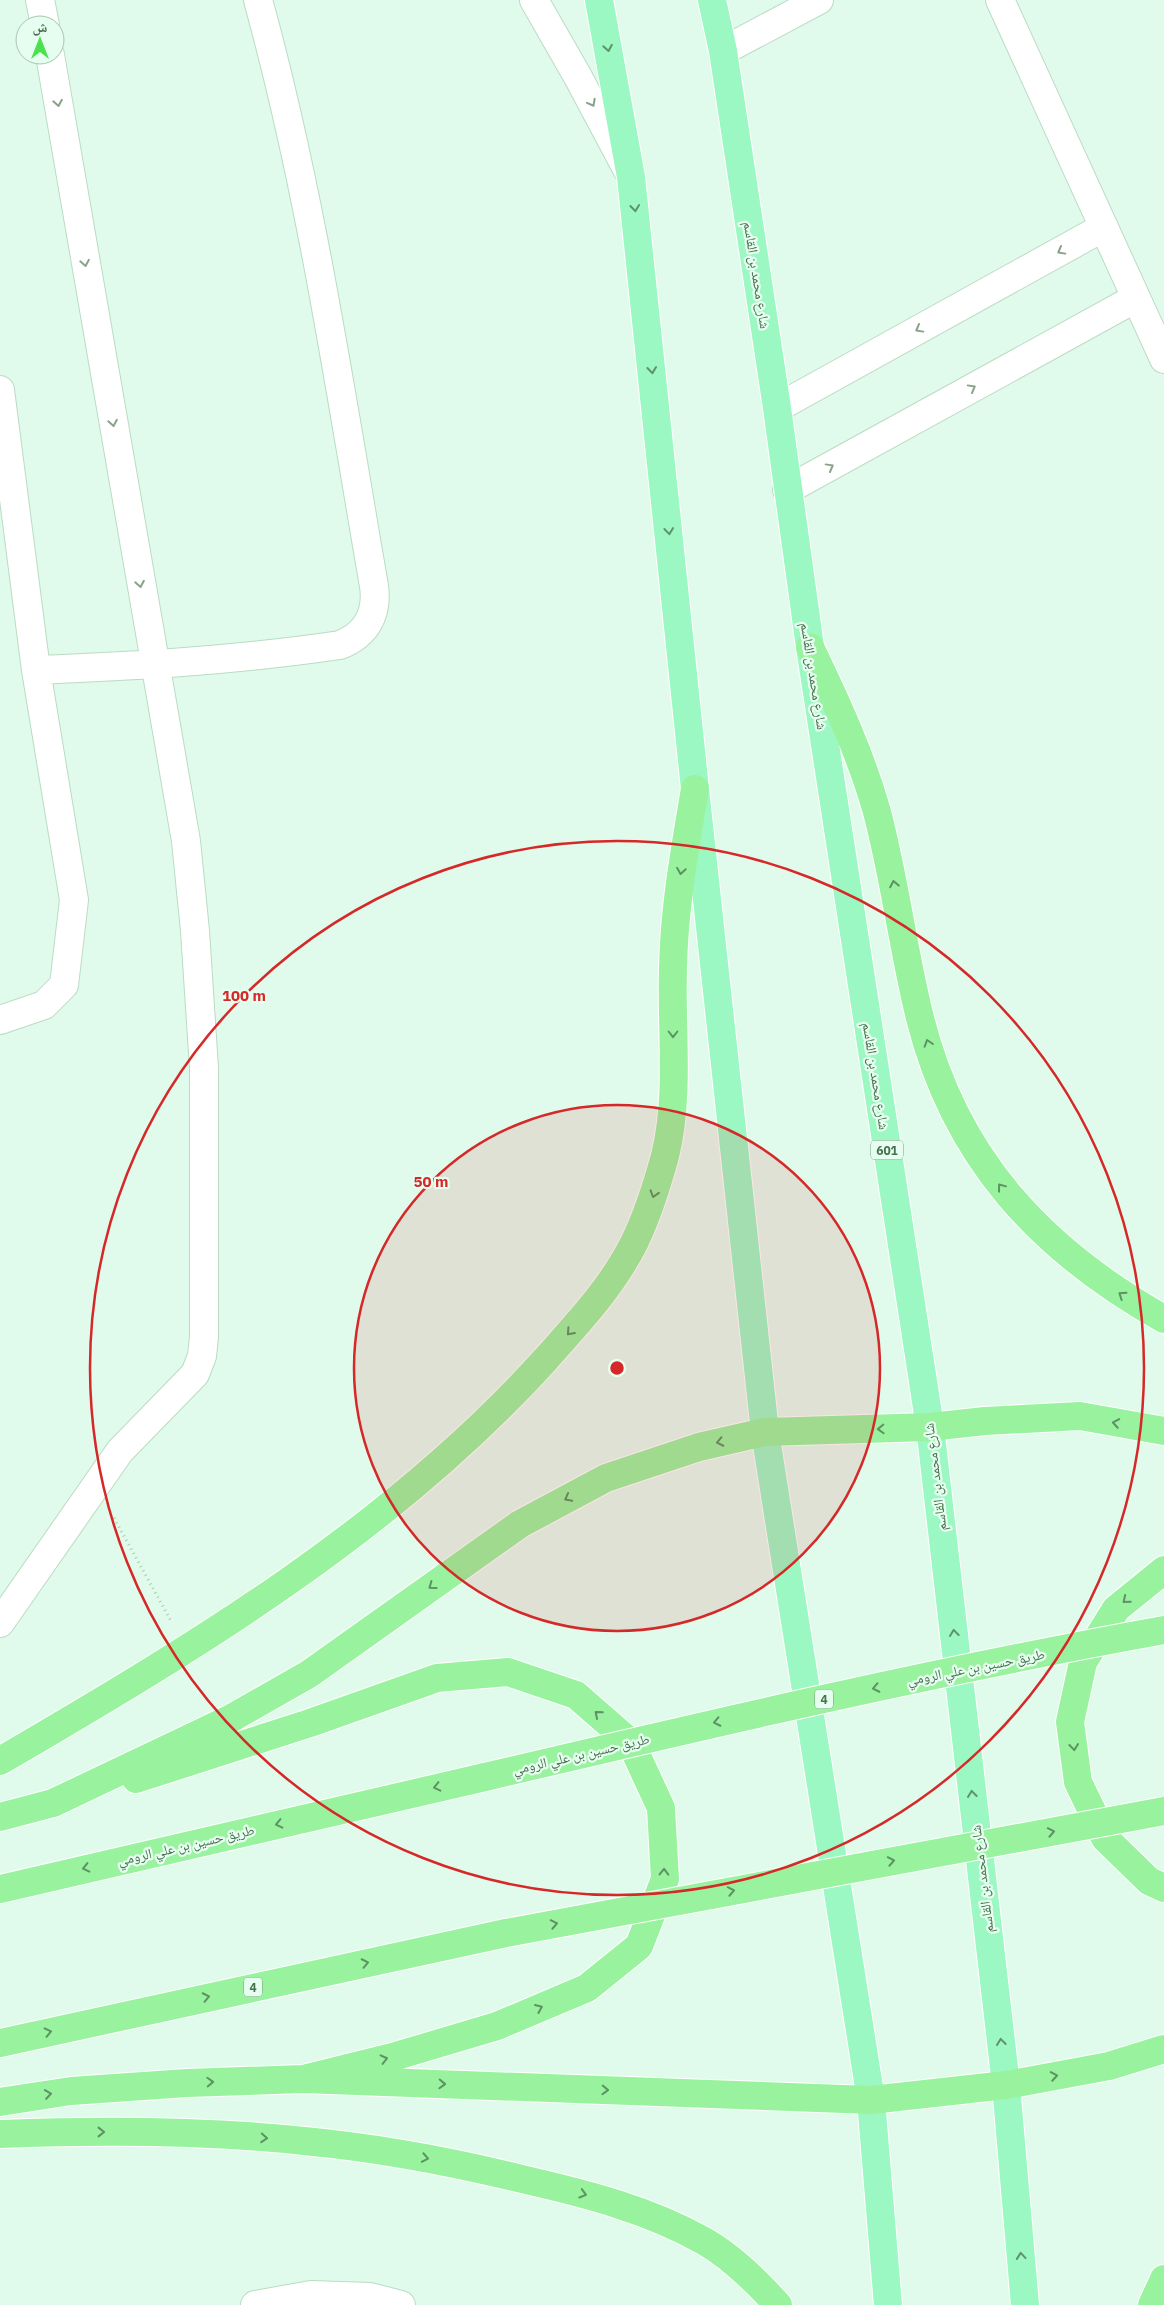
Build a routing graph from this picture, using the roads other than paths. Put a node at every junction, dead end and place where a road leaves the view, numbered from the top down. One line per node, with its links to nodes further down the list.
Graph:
1 (40, 0): 8 (street)
2 (258, 0): 19 (street)
3 (534, 0): 11 (street, one-way to 11)
4 (599, 0): 11 (main road, one-way to 11)
5 (712, 0): 9 (main road, شارع محمد بن القاسم / 601)
6 (819, 0): 9 (street)
7 (1000, 0): 12 (street)
8 (43, 15)
9 (723, 50): 16 (main road, شارع محمد بن القاسم / 601)
10 (52, 65): 19 (street, one-way to 19)
11 (631, 177): 21 (main road, one-way to 21)
12 (1104, 227): 13 (street); 16 (street, one-way to 16)
13 (1136, 298): 14 (street); 17 (street, one-way to 13)
14 (1164, 360)
15 (0, 390): 20 (street)
16 (777, 408): 17 (main road, شارع محمد بن القاسم / 601)
17 (787, 490): 18 (main road, شارع محمد بن القاسم / 601)
18 (810, 648): 23 (highway, one-way to 18); 24 (main road, شارع محمد بن القاسم / 601)
19 (154, 665): 20 (street); 28 (street)
20 (36, 670): 22 (street)
21 (695, 789): 26 (main road); 30 (highway, one-way to 30)
22 (0, 1020)
23 (1164, 1319)
24 (930, 1427): 25 (highway, one-way to 24); 26 (highway, one-way to 26); 39 (main road, شارع محمد بن القاسم / 601, one-way to 24)
25 (1164, 1431)
26 (765, 1432): 31 (highway, one-way to 31); 40 (main road)
27 (1164, 1570): 34 (highway, one-way to 34)
28 (0, 1623)
29 (1164, 1630): 35 (highway, طريق حسين بن علي الرومي / 4, one-way to 35, bridge)
30 (0, 1761)
31 (53, 1803): 33 (highway); 38 (highway, one-way to 31)
32 (1164, 1811): 36 (highway, 4, one-way to 32, bridge)
33 (0, 1818)
34 (1164, 1888)
35 (0, 1889)
36 (0, 2043)
37 (1164, 2048): 39 (highway, one-way to 37)
38 (303, 2079): 40 (highway, one-way to 40); 41 (highway, one-way to 38)
39 (1006, 2085): 40 (highway); 48 (main road, شارع محمد بن القاسم / 601, one-way to 39)
40 (871, 2100): 47 (main road)
41 (0, 2102)
42 (0, 2134): 46 (highway, one-way to 46)
43 (1164, 2279): 49 (highway)
44 (254, 2305): 45 (street)
45 (402, 2305)
46 (778, 2305)
47 (888, 2305)
48 (1025, 2305)
49 (1152, 2305)

